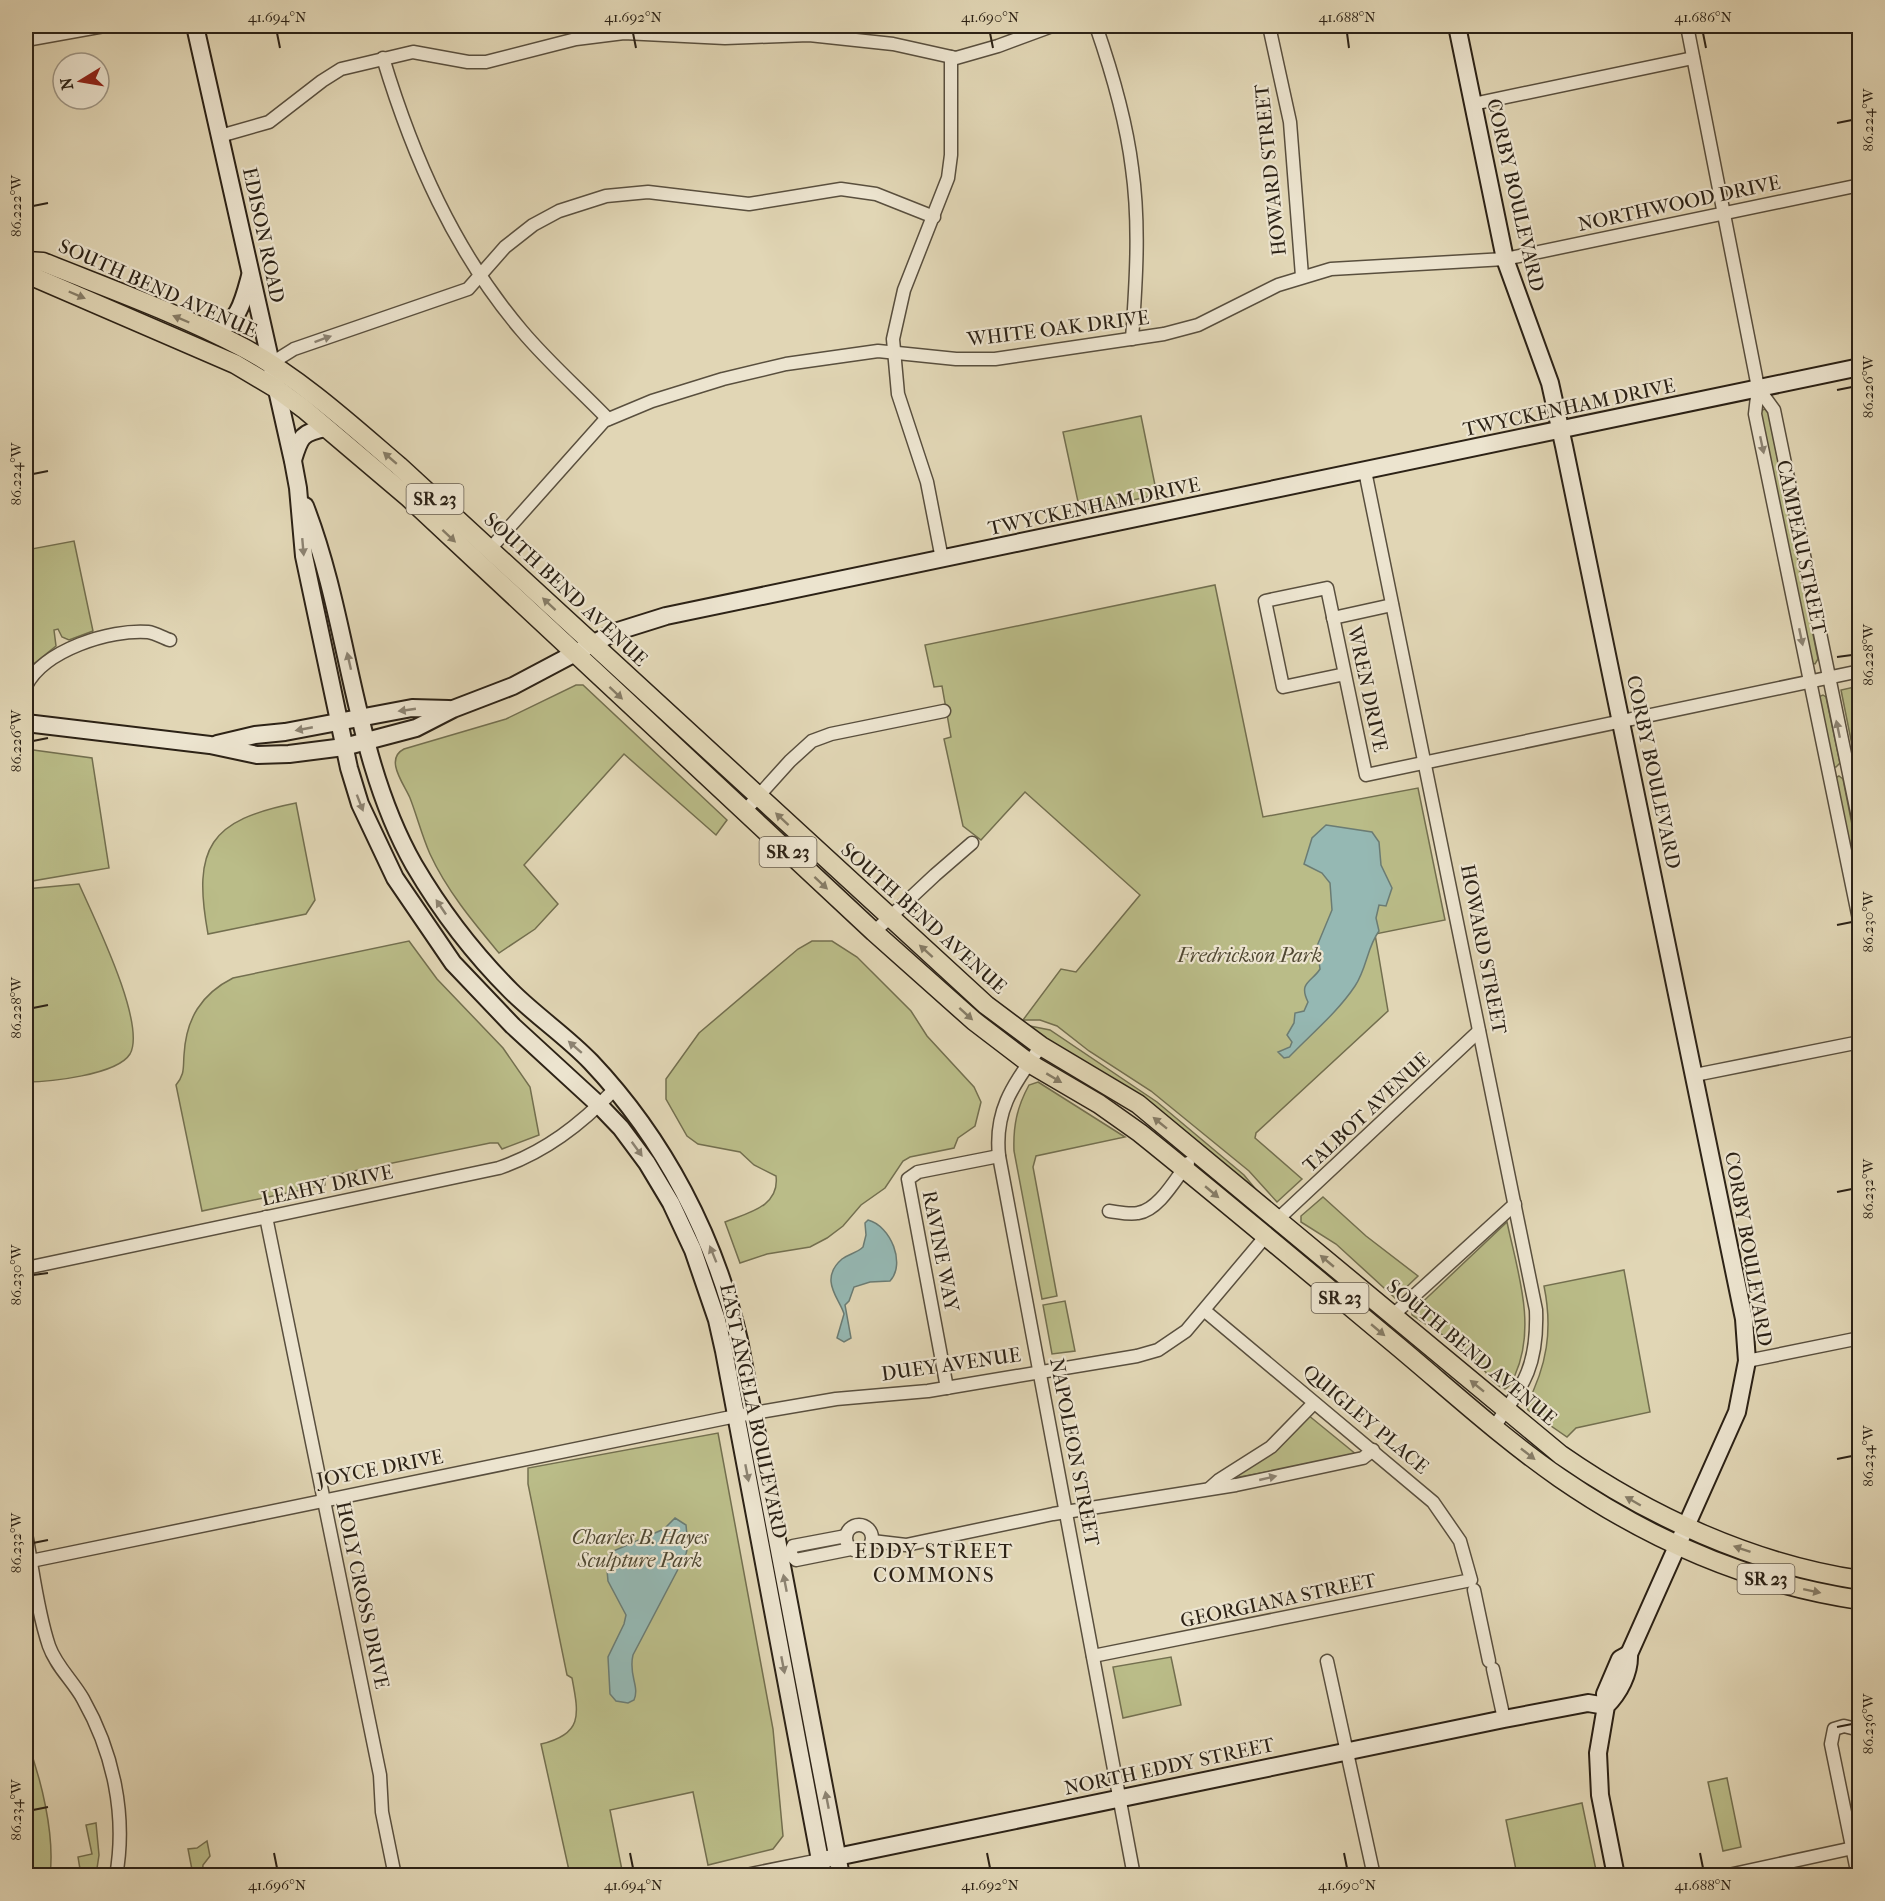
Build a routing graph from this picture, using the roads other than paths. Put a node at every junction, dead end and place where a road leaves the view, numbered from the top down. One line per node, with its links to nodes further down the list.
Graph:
1 (104, 26): 8 (street)
2 (195, 26): 13 (street, EDISON ROAD)
3 (1052, 26): 9 (street)
4 (1096, 26): 24 (street)
5 (1269, 26): 22 (street, HOWARD STREET)
6 (1456, 26): 12 (street, CORBY BOULEVARD)
7 (1687, 26): 11 (street, CAMPEAU STREET)
8 (26, 40)
9 (951, 57): 10 (street); 16 (street)
10 (383, 58): 13 (street); 21 (street)
11 (1694, 58): 12 (street); 15 (street, CAMPEAU STREET)
12 (1473, 104): 17 (street, CORBY BOULEVARD)
13 (220, 136): 20 (street, EDISON ROAD)
14 (1860, 185): 15 (street, NORTHWOOD DRIVE)
15 (1724, 214): 17 (street, NORTHWOOD DRIVE); 28 (street, CAMPEAU STREET)
16 (934, 218): 21 (street); 25 (street)
17 (1505, 259): 22 (street, WHITE OAK DRIVE); 32 (street, CORBY BOULEVARD)
18 (26, 261): 23 (main road, SOUTH BEND AVENUE / SR 23, one-way to 18)
19 (26, 268): 29 (main road, SOUTH BEND AVENUE / SR 23, one-way to 29)
20 (251, 272): 23 (street); 26 (street, EDISON ROAD)
21 (481, 276): 26 (street, one-way to 21); 30 (street)
22 (1302, 276): 24 (street, WHITE OAK DRIVE)
23 (213, 333): 26 (main road, SOUTH BEND AVENUE / SR 23)
24 (1132, 339): 25 (street, WHITE OAK DRIVE)
25 (893, 353): 30 (street, WHITE OAK DRIVE); 37 (street)
26 (270, 364): 29 (street, EDISON ROAD); 36 (main road, SOUTH BEND AVENUE / SR 23, one-way to 26)
27 (1860, 367): 28 (street, TWYCKENHAM DRIVE)
28 (1758, 388): 32 (street, TWYCKENHAM DRIVE); 45 (street, CAMPEAU STREET); 46 (street, CAMPEAU STREET, one-way to 46)
29 (277, 389): 31 (main road, SOUTH BEND AVENUE / SR 23); 33 (street, EDISON ROAD)
30 (608, 419): 36 (street, WHITE OAK DRIVE)
31 (326, 428): 33 (street); 42 (main road, SOUTH BEND AVENUE / SR 23, one-way to 42)
32 (1560, 431): 34 (street, TWYCKENHAM DRIVE); 51 (street, CORBY BOULEVARD)
33 (293, 461): 35 (street, EDISON ROAD)
34 (1365, 471): 37 (street, TWYCKENHAM DRIVE); 38 (street, HOWARD STREET)
35 (298, 488): 50 (street, EDISON ROAD, one-way to 35); 52 (street, EDISON ROAD, one-way to 52)
36 (490, 549): 41 (main road, SOUTH BEND AVENUE / SR 23, one-way to 36)
37 (942, 559): 41 (street, TWYCKENHAM DRIVE)
38 (1392, 605): 39 (street); 57 (street, HOWARD STREET)
39 (1333, 618): 44 (street, WREN DRIVE); 44 (street, WREN DRIVE)
40 (170, 640): 47 (street)
41 (592, 644): 42 (street, TWYCKENHAM DRIVE); 58 (main road, SOUTH BEND AVENUE / SR 23)
42 (574, 653): 48 (street, TWYCKENHAM DRIVE); 59 (main road, SOUTH BEND AVENUE / SR 23, one-way to 59)
43 (1860, 671): 45 (street)
44 (1345, 674): 57 (street, WREN DRIVE)
45 (1827, 677): 46 (street); 60 (street, CAMPEAU STREET, one-way to 45)
46 (1810, 681): 51 (street); 63 (street, CAMPEAU STREET)
47 (26, 686)
48 (453, 709): 50 (street, TWYCKENHAM DRIVE, one-way to 50); 54 (street, TWYCKENHAM DRIVE)
49 (944, 711): 58 (street)
50 (362, 718): 52 (street, TWYCKENHAM DRIVE); 54 (street, EDISON ROAD)
51 (1621, 720): 57 (street); 69 (street, CORBY BOULEVARD)
52 (339, 722): 55 (street, TWYCKENHAM DRIVE, one-way to 55); 56 (street, EDISON ROAD)
53 (26, 723): 55 (street, TWYCKENHAM DRIVE)
54 (368, 742): 56 (street, TWYCKENHAM DRIVE); 70 (street, EAST ANGELA BOULEVARD, one-way to 54)
55 (210, 745): 56 (street, TWYCKENHAM DRIVE)
56 (344, 747): 71 (street, EAST ANGELA BOULEVARD, one-way to 71)
57 (1425, 762): 65 (street, HOWARD STREET)
58 (757, 796): 59 (street); 62 (main road, SOUTH BEND AVENUE / SR 23, one-way to 58)
59 (744, 812): 64 (main road, SOUTH BEND AVENUE / SR 23, one-way to 64)
60 (1860, 827)
61 (972, 843): 62 (street)
62 (890, 918): 64 (street); 67 (main road, SOUTH BEND AVENUE / SR 23, one-way to 62)
63 (1860, 924)
64 (874, 932): 68 (main road, SOUTH BEND AVENUE / SR 23, one-way to 68)
65 (1479, 1031): 75 (street, HOWARD STREET); 78 (street, TALBOT AVENUE)
66 (1860, 1042): 69 (street)
67 (1041, 1046): 68 (street, NAPOLEON STREET); 72 (main road, SOUTH BEND AVENUE / SR 23, one-way to 67)
68 (1029, 1063): 73 (street, NAPOLEON STREET); 74 (main road, SOUTH BEND AVENUE / SR 23, one-way to 74)
69 (1695, 1075): 84 (street, CORBY BOULEVARD)
70 (615, 1090): 71 (street, LEAHY DRIVE); 89 (street, EAST ANGELA BOULEVARD, one-way to 70)
71 (599, 1105): 77 (street, LEAHY DRIVE); 89 (street, EAST ANGELA BOULEVARD, one-way to 89)
72 (1196, 1152): 74 (street); 78 (main road, SOUTH BEND AVENUE / SR 23)
73 (999, 1156): 85 (street, NAPOLEON STREET); 86 (street, RAVINE WAY)
74 (1184, 1168): 76 (street); 79 (main road, SOUTH BEND AVENUE / SR 23, one-way to 79)
75 (1515, 1204): 82 (street); 88 (street, HOWARD STREET)
76 (1109, 1211)
77 (266, 1217): 80 (street, LEAHY DRIVE); 93 (street, HOLY CROSS DRIVE)
78 (1278, 1219): 82 (main road, SOUTH BEND AVENUE / SR 23, one-way to 78)
79 (1265, 1236): 81 (street, DUEY AVENUE); 90 (main road, SOUTH BEND AVENUE / SR 23, one-way to 90)
80 (26, 1268)
81 (1205, 1311): 85 (street, DUEY AVENUE); 87 (street, QUIGLEY PLACE)
82 (1394, 1316): 88 (main road, SOUTH BEND AVENUE / SR 23, one-way to 82)
83 (1860, 1338): 84 (street)
84 (1747, 1361): 95 (street, CORBY BOULEVARD)
85 (1039, 1371): 86 (street, DUEY AVENUE); 94 (street, NAPOLEON STREET)
86 (947, 1388): 89 (street, DUEY AVENUE)
87 (1314, 1403): 91 (street, QUIGLEY PLACE); 92 (street)
88 (1506, 1410): 90 (street, HOWARD STREET); 95 (main road, SOUTH BEND AVENUE / SR 23, one-way to 88)
89 (745, 1414): 93 (street, JOYCE DRIVE); 101 (street, EAST ANGELA BOULEVARD); 115 (street, EAST ANGELA BOULEVARD, one-way to 115)
90 (1494, 1427): 99 (main road, SOUTH BEND AVENUE / SR 23, one-way to 99)
91 (1373, 1450): 92 (street, one-way to 91); 104 (street, QUIGLEY PLACE)
92 (1210, 1488): 94 (street)
93 (324, 1499): 102 (street, JOYCE DRIVE); 117 (street, HOLY CROSS DRIVE)
94 (1066, 1512): 98 (street); 106 (street, NAPOLEON STREET)
95 (1686, 1526): 99 (street); 103 (main road, SR 23, one-way to 95)
96 (26, 1534): 102 (street)
97 (846, 1536): 98 (street); 100 (street); 101 (street)
98 (872, 1541): 100 (street)
99 (1677, 1546): 105 (main road, SR 23, one-way to 105); 108 (street)
100 (851, 1549): 101 (street)
101 (785, 1555): 114 (street, EAST ANGELA BOULEVARD, one-way to 101)
102 (31, 1561): 116 (street)
103 (1860, 1580)
104 (1473, 1585): 106 (street, GEORGIANA STREET); 109 (street, QUIGLEY PLACE)
105 (1860, 1600)
106 (1093, 1656): 112 (street, NAPOLEON STREET)
107 (1327, 1660): 111 (street)
108 (1606, 1706): 109 (street, NORTH EDDY STREET); 122 (street)
109 (1504, 1719): 111 (street, NORTH EDDY STREET)
110 (1860, 1730): 113 (street)
111 (1347, 1752): 112 (street, NORTH EDDY STREET); 121 (street)
112 (1120, 1800): 114 (street, NORTH EDDY STREET); 120 (street, NAPOLEON STREET)
113 (1853, 1848): 123 (street); 124 (street)
114 (838, 1858): 115 (street, NORTH EDDY STREET); 119 (street, EAST ANGELA BOULEVARD)
115 (822, 1868): 118 (street, NORTH EDDY STREET)
116 (116, 1875)
117 (395, 1875)
118 (741, 1875)
119 (841, 1875)
120 (1134, 1875)
121 (1374, 1875)
122 (1616, 1875)
123 (1724, 1875)
124 (1858, 1875)

